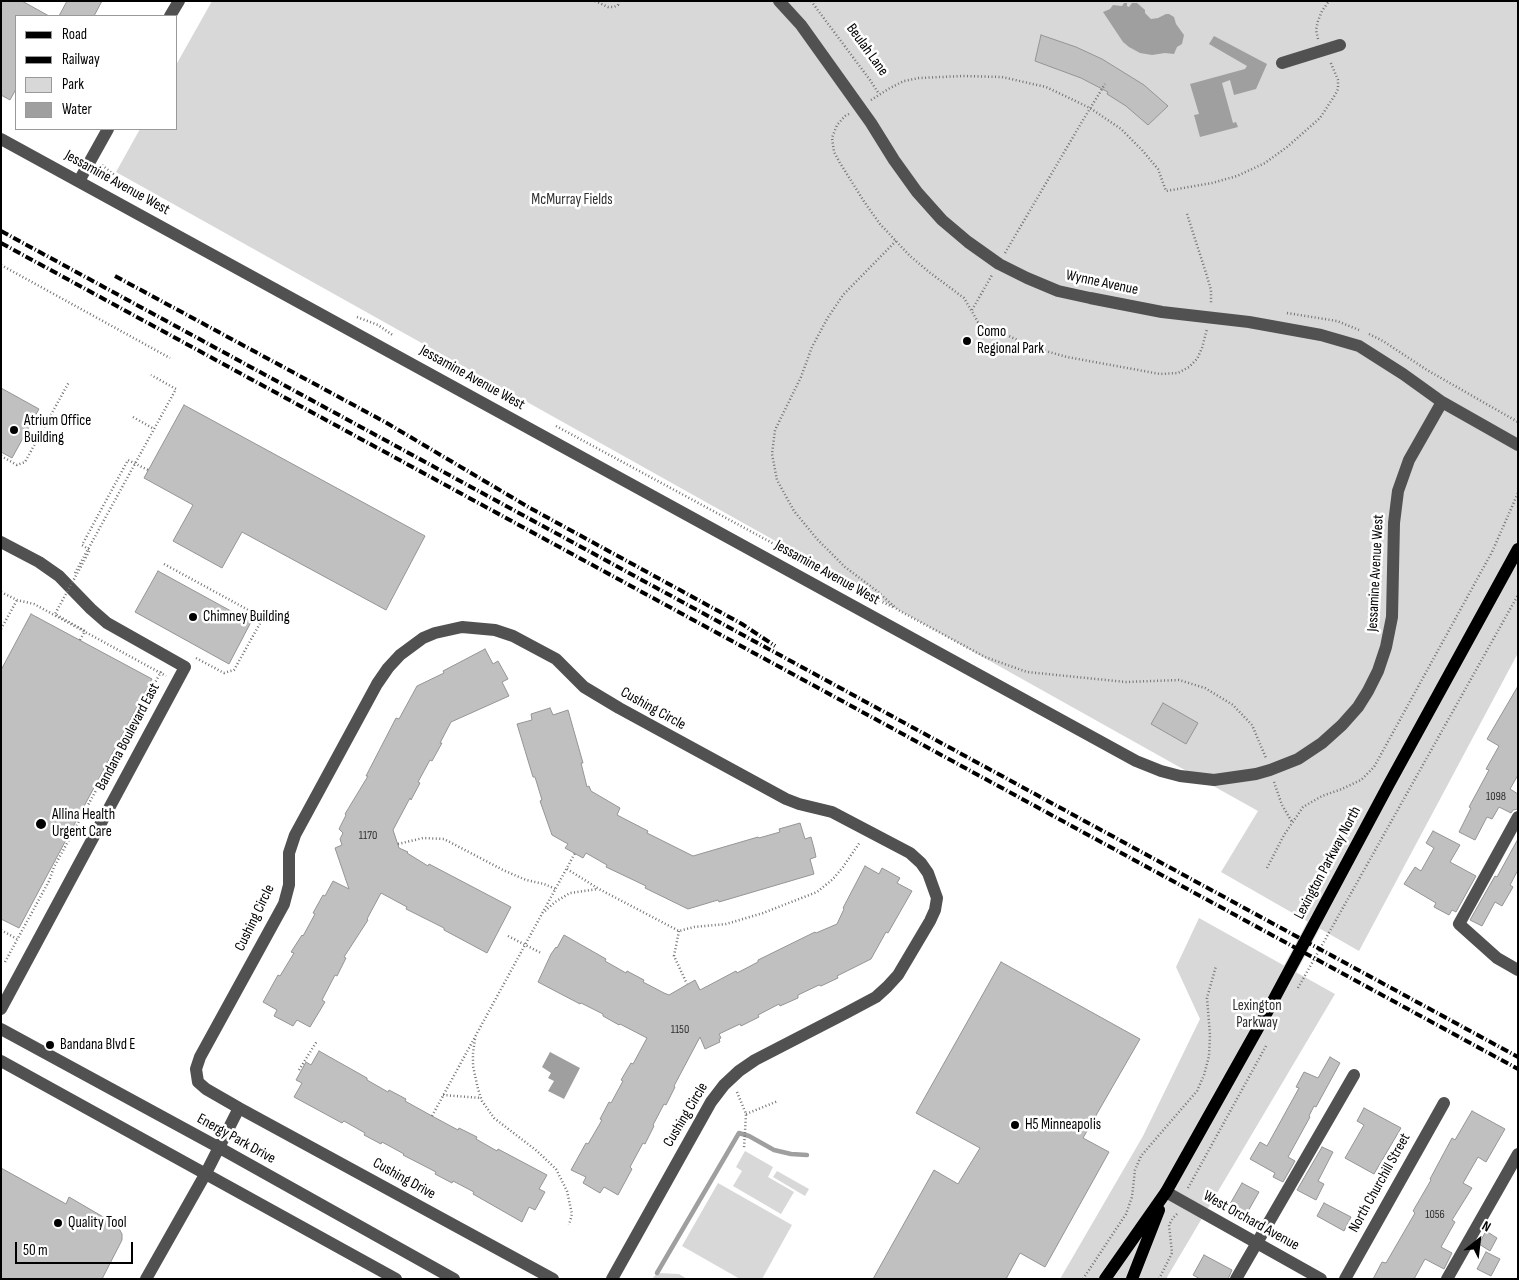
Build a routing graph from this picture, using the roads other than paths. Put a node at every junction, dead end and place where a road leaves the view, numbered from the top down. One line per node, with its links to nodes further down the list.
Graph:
1 (179, 1): 3 (street)
2 (779, 1): 9 (street, Wynne Avenue)
3 (171, 15)
4 (1340, 45): 5 (street)
5 (1282, 62)
6 (107, 130): 8 (street)
7 (1, 139): 8 (street, Jessamine Avenue West)
8 (79, 181): 9 (street, Jessamine Avenue West)
9 (1442, 402): 10 (street, Wynne Avenue)
10 (1518, 445)
11 (1, 542): 15 (street, Bandana Boulevard East)
12 (1518, 548): 24 (main road, Lexington Parkway North)
13 (1518, 817): 14 (street)
14 (1518, 970)
15 (1, 1009)
16 (1, 1029): 21 (street, Energy Park Drive)
17 (1, 1061): 23 (street)
18 (1354, 1075): 25 (street)
19 (1444, 1103): 35 (street, North Churchill Street)
20 (239, 1108): 21 (street); 29 (street, Cushing Drive); 30 (street, Cushing Circle)
21 (218, 1147): 23 (street); 28 (street, Energy Park Drive)
22 (1518, 1154): 36 (street)
23 (206, 1173): 26 (street); 27 (street)
24 (1166, 1192): 25 (street, West Orchard Avenue); 31 (main road, Lexington Parkway North); 32 (main road, Lexington Parkway North)
25 (1256, 1243): 33 (street); 34 (street, West Orchard Avenue)
26 (146, 1279)
27 (396, 1279)
28 (454, 1279)
29 (553, 1279)
30 (612, 1279)
31 (1105, 1279)
32 (1132, 1279)
33 (1236, 1279)
34 (1321, 1279)
35 (1345, 1279)
36 (1447, 1279)

